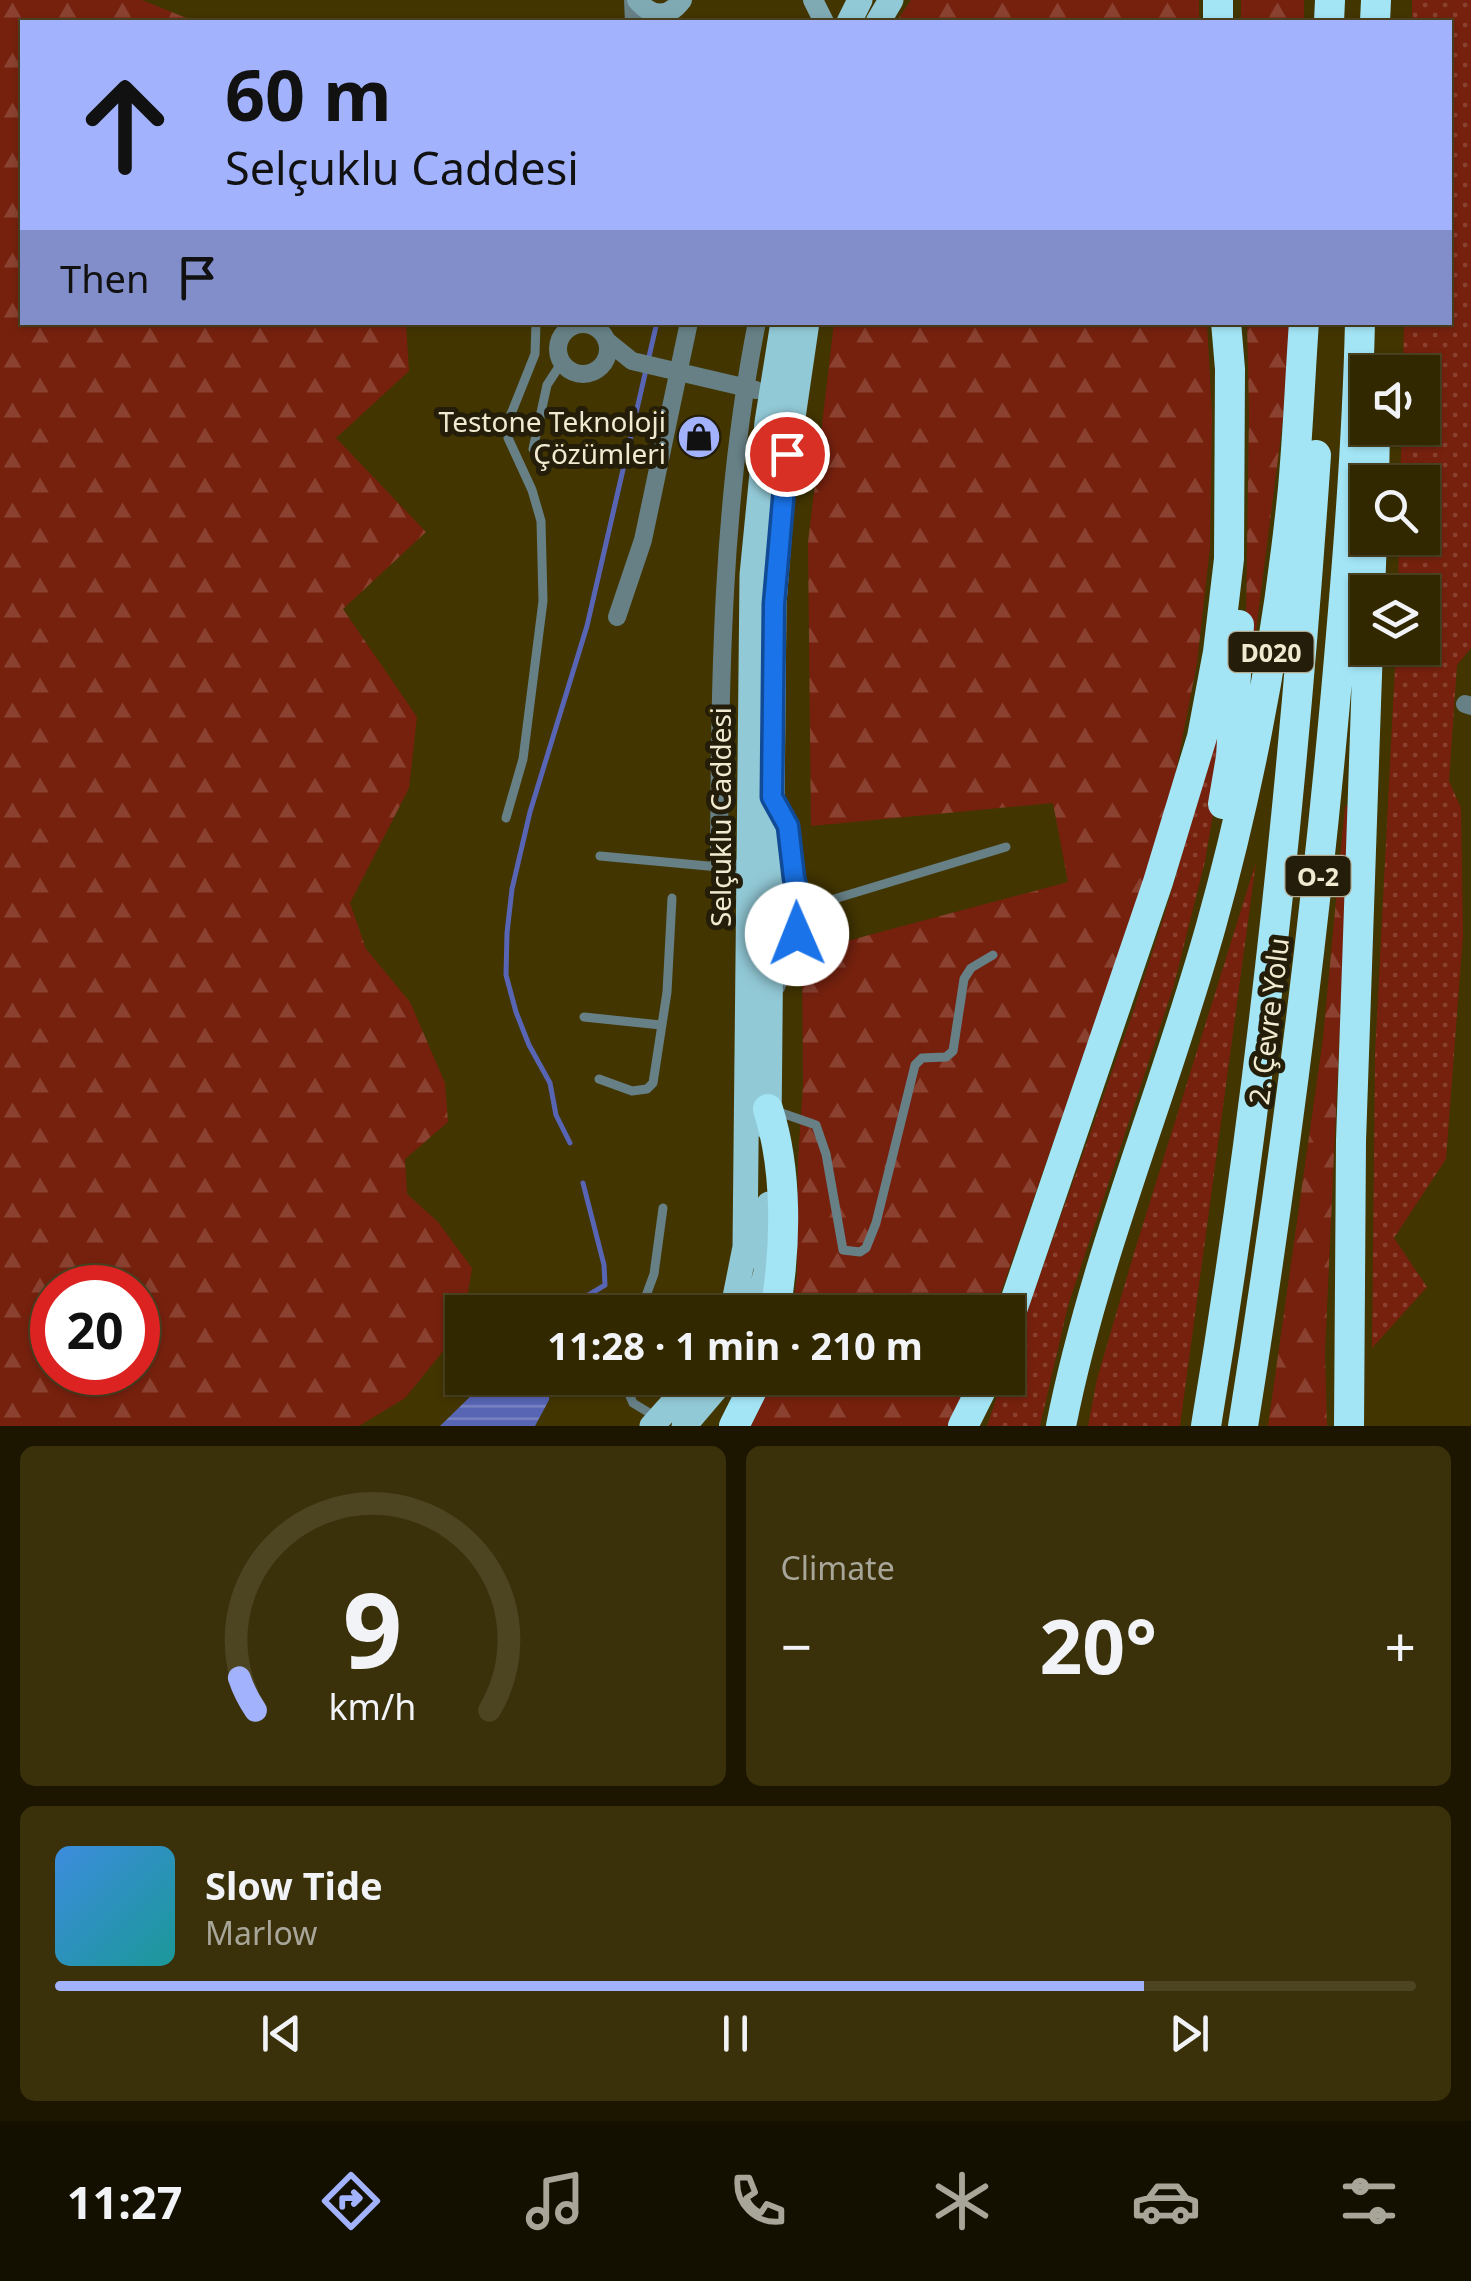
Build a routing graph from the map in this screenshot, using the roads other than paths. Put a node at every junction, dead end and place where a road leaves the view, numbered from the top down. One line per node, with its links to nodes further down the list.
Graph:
1 (635, 0): 2 (street)
2 (670, 12)
3 (536, 325): 25 (lane)
4 (578, 325): 17 (street)
5 (592, 325): 15 (street)
6 (688, 325): 19 (street)
7 (757, 325): 20 (street)
8 (782, 325): 20 (main road, Selçuklu Caddesi)
9 (807, 325): 24 (main road, Selçuklu Caddesi)
10 (1226, 325): 18 (highway)
11 (1304, 325): 33 (highway, D020)
12 (1322, 325): 57 (highway, 2. Çevre Yolu / O-2)
13 (1360, 325): 58 (highway, 2. Çevre Yolu / O-2)
14 (1378, 325): 16 (highway)
15 (606, 340): 17 (street); 19 (street)
16 (1377, 355)
17 (562, 362): 21 (lane)
18 (1230, 369): 33 (highway); 44 (highway)
19 (671, 370): 20 (street); 22 (street)
20 (759, 391): 28 (street); 29 (main road, Selçuklu Caddesi)
21 (533, 449)
22 (617, 617)
23 (1367, 665): 59 (highway)
24 (772, 797): 31 (lane); 34 (main road, Selçuklu Caddesi)
25 (506, 818)
26 (1006, 847): 31 (lane)
27 (600, 856): 28 (lane)
28 (719, 868): 29 (street)
29 (750, 870): 41 (main road, Selçuklu Caddesi)
30 (672, 898): 36 (lane)
31 (805, 900): 34 (lane)
32 (993, 955): 38 (lane)
33 (1197, 974): 56 (highway, D020)
34 (770, 1010): 38 (main road, Selçuklu Caddesi)
35 (584, 1016): 36 (lane)
36 (661, 1026): 37 (lane)
37 (599, 1079)
38 (768, 1109): 42 (main road, Selçuklu Caddesi); 43 (highway)
39 (663, 1208): 40 (lane)
40 (646, 1295)
41 (735, 1295)
42 (760, 1295)
43 (777, 1295)
44 (1017, 1295)
45 (630, 1395): 51 (lane)
46 (680, 1395): 51 (main road)
47 (711, 1395): 52 (main road)
48 (750, 1395): 53 (highway)
49 (979, 1395): 54 (highway)
50 (982, 1395): 55 (highway)
51 (655, 1422)
52 (684, 1426)
53 (734, 1426)
54 (963, 1426)
55 (972, 1426)
56 (1062, 1426)
57 (1206, 1426)
58 (1243, 1426)
59 (1349, 1426)

